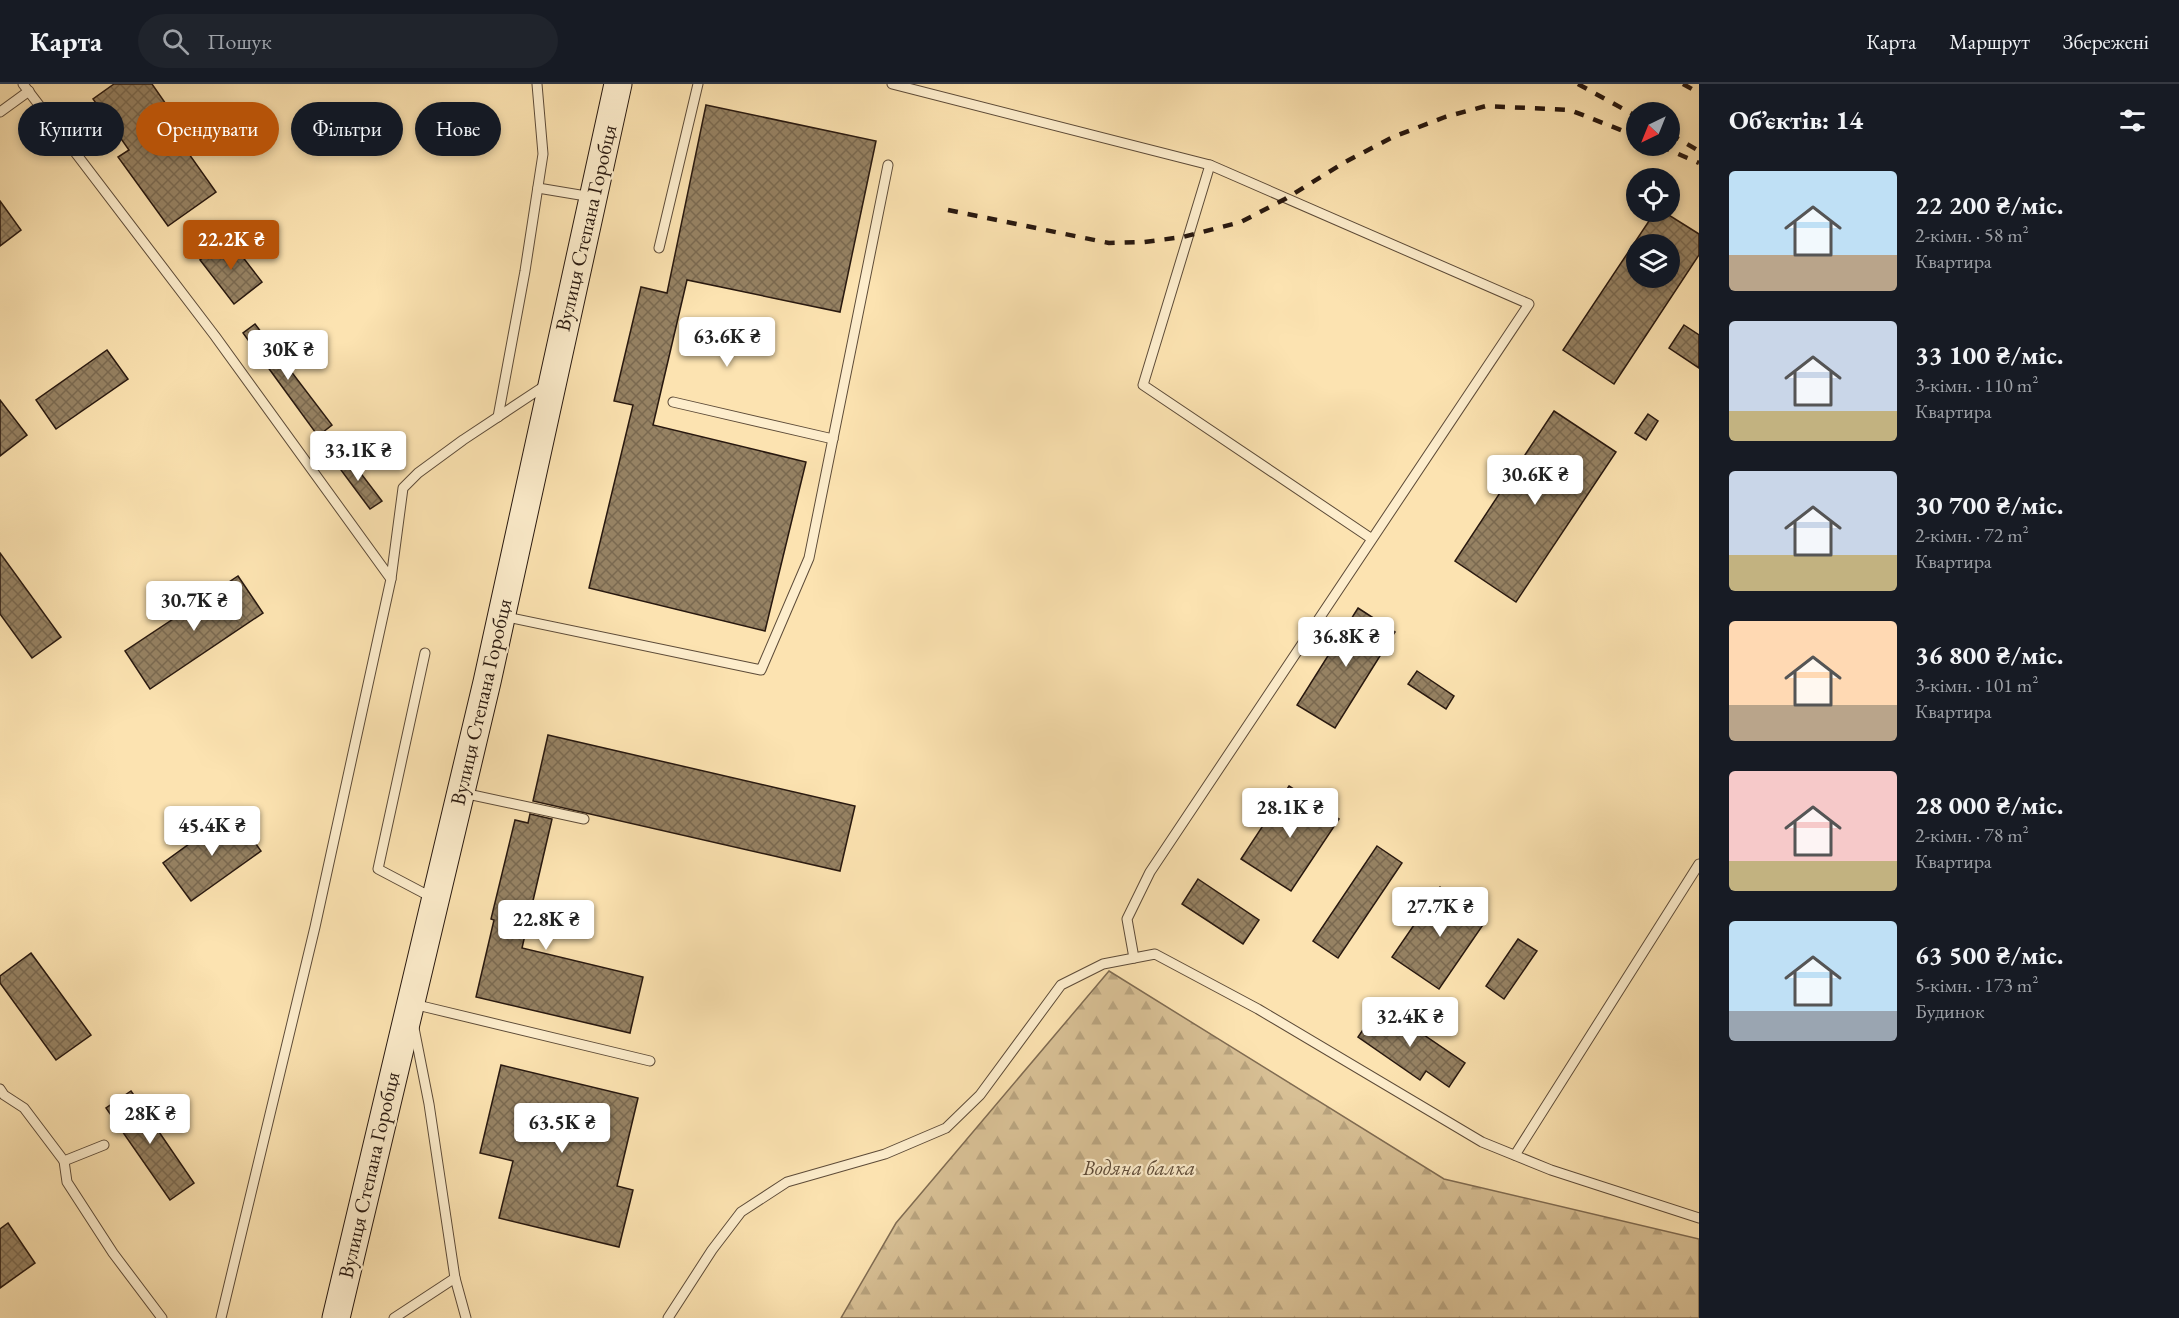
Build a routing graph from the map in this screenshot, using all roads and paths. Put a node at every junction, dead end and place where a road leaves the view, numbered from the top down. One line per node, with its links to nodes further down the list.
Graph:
1 (537, 84): 9 (lane)
2 (618, 84): 10 (main road, Вулиця Степана Горобця)
3 (698, 84): 11 (lane)
4 (892, 84): 8 (lane)
5 (26, 88): 6 (lane); 17 (lane)
6 (0, 112)
7 (888, 165): 15 (lane)
8 (1210, 165): 16 (lane); 16 (lane)
9 (538, 188): 10 (lane); 14 (lane)
10 (593, 197): 12 (main road, Вулиця Степана Горобця)
11 (659, 248)
12 (553, 380): 14 (lane); 18 (main road, Вулиця Степана Горобця)
13 (673, 402): 15 (lane)
14 (498, 417): 17 (lane)
15 (833, 439): 18 (lane)
16 (1372, 539): 24 (lane)
17 (391, 579): 34 (lane)
18 (501, 616): 20 (main road, Вулиця Степана Горобця)
19 (425, 653): 23 (lane)
20 (460, 793): 21 (lane); 23 (main road, Вулиця Степана Горобця)
21 (584, 819)
22 (1699, 864): 29 (lane)
23 (435, 899): 25 (main road, Вулиця Степана Горобця)
24 (1134, 958): 29 (lane); 38 (lane)
25 (410, 1003): 26 (lane); 32 (lane); 35 (main road, Вулиця Степана Горобця)
26 (650, 1061)
27 (0, 1089): 30 (lane)
28 (104, 1145): 30 (lane)
29 (1515, 1155): 31 (lane)
30 (64, 1161): 33 (lane)
31 (1699, 1218)
32 (455, 1278): 36 (lane); 37 (lane)
33 (162, 1318)
34 (221, 1318)
35 (336, 1318)
36 (394, 1318)
37 (466, 1318)
38 (668, 1318)

